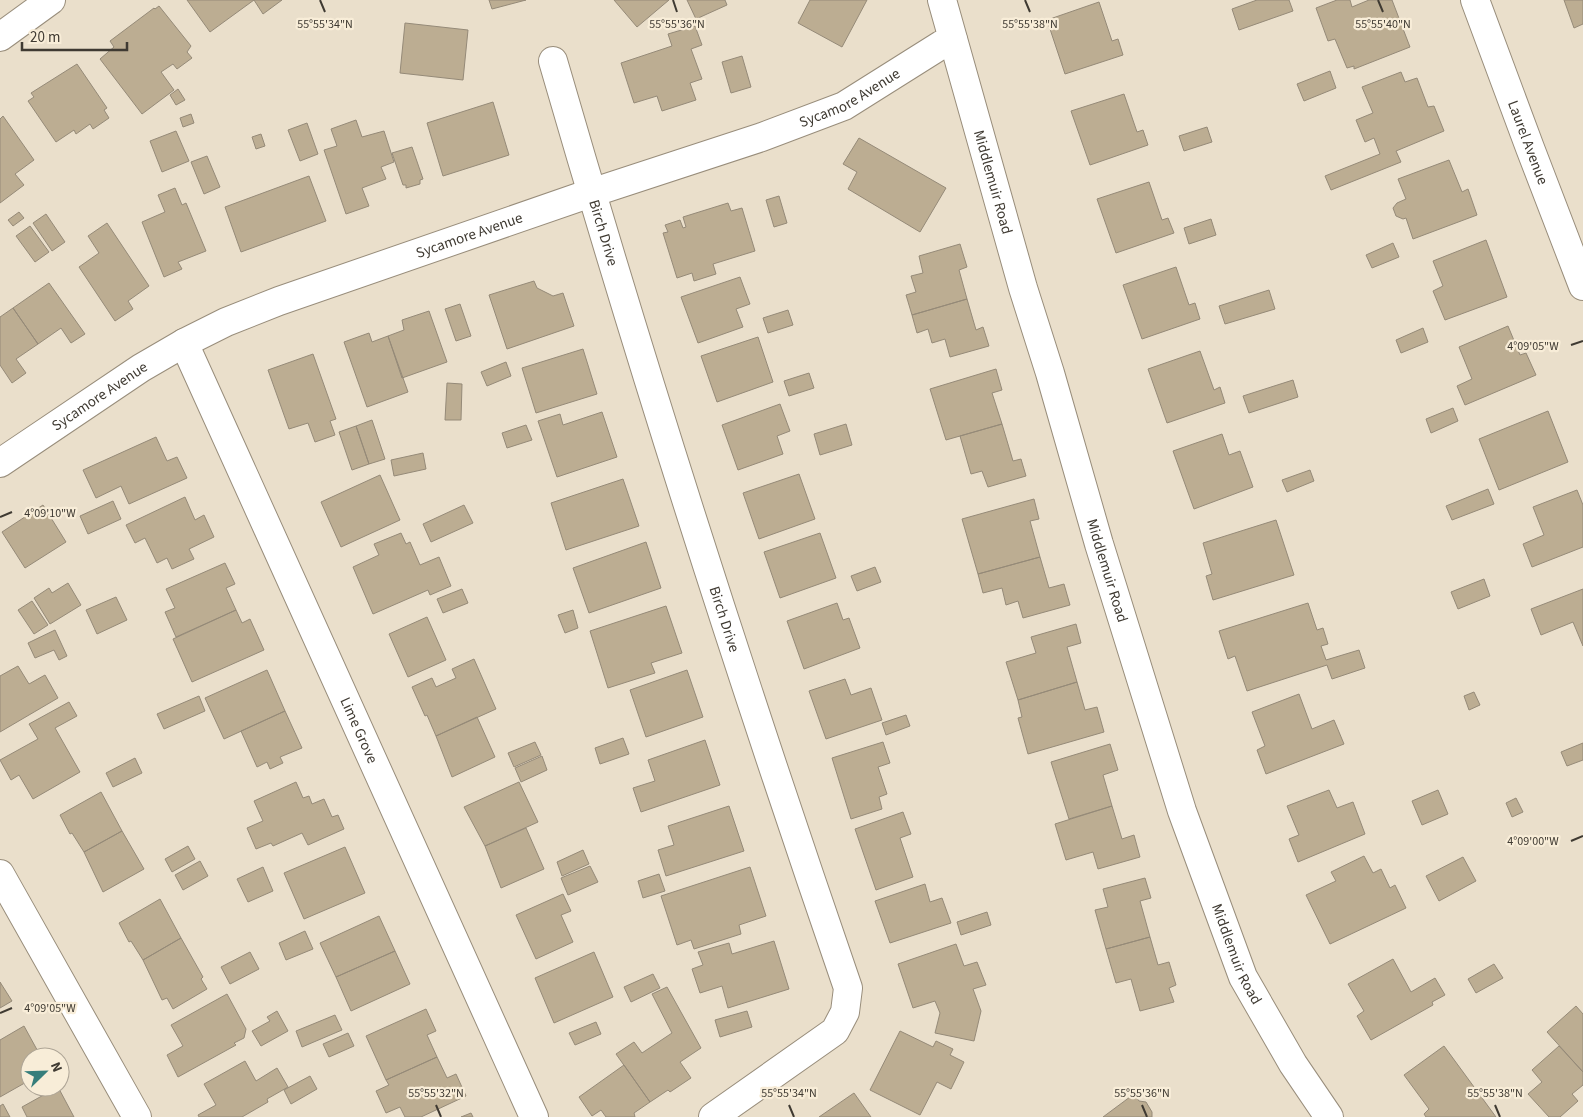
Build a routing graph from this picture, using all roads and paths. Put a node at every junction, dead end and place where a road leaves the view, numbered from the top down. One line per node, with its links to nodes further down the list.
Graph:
1 (51, 0): 4 (street)
2 (942, 0): 5 (street, Middlemuir Road)
3 (1475, 0): 8 (street, Laurel Avenue)
4 (0, 36)
5 (954, 40): 7 (street, Sycamore Avenue); 15 (street, Middlemuir Road)
6 (553, 61): 7 (street, Birch Drive)
7 (591, 193): 9 (street, Sycamore Avenue); 14 (street, Birch Drive)
8 (1583, 286)
9 (184, 343): 10 (street, Sycamore Avenue); 13 (street, Lime Grove)
10 (0, 463)
11 (0, 874): 12 (street)
12 (138, 1117)
13 (534, 1117)
14 (713, 1117)
15 (1329, 1117)

